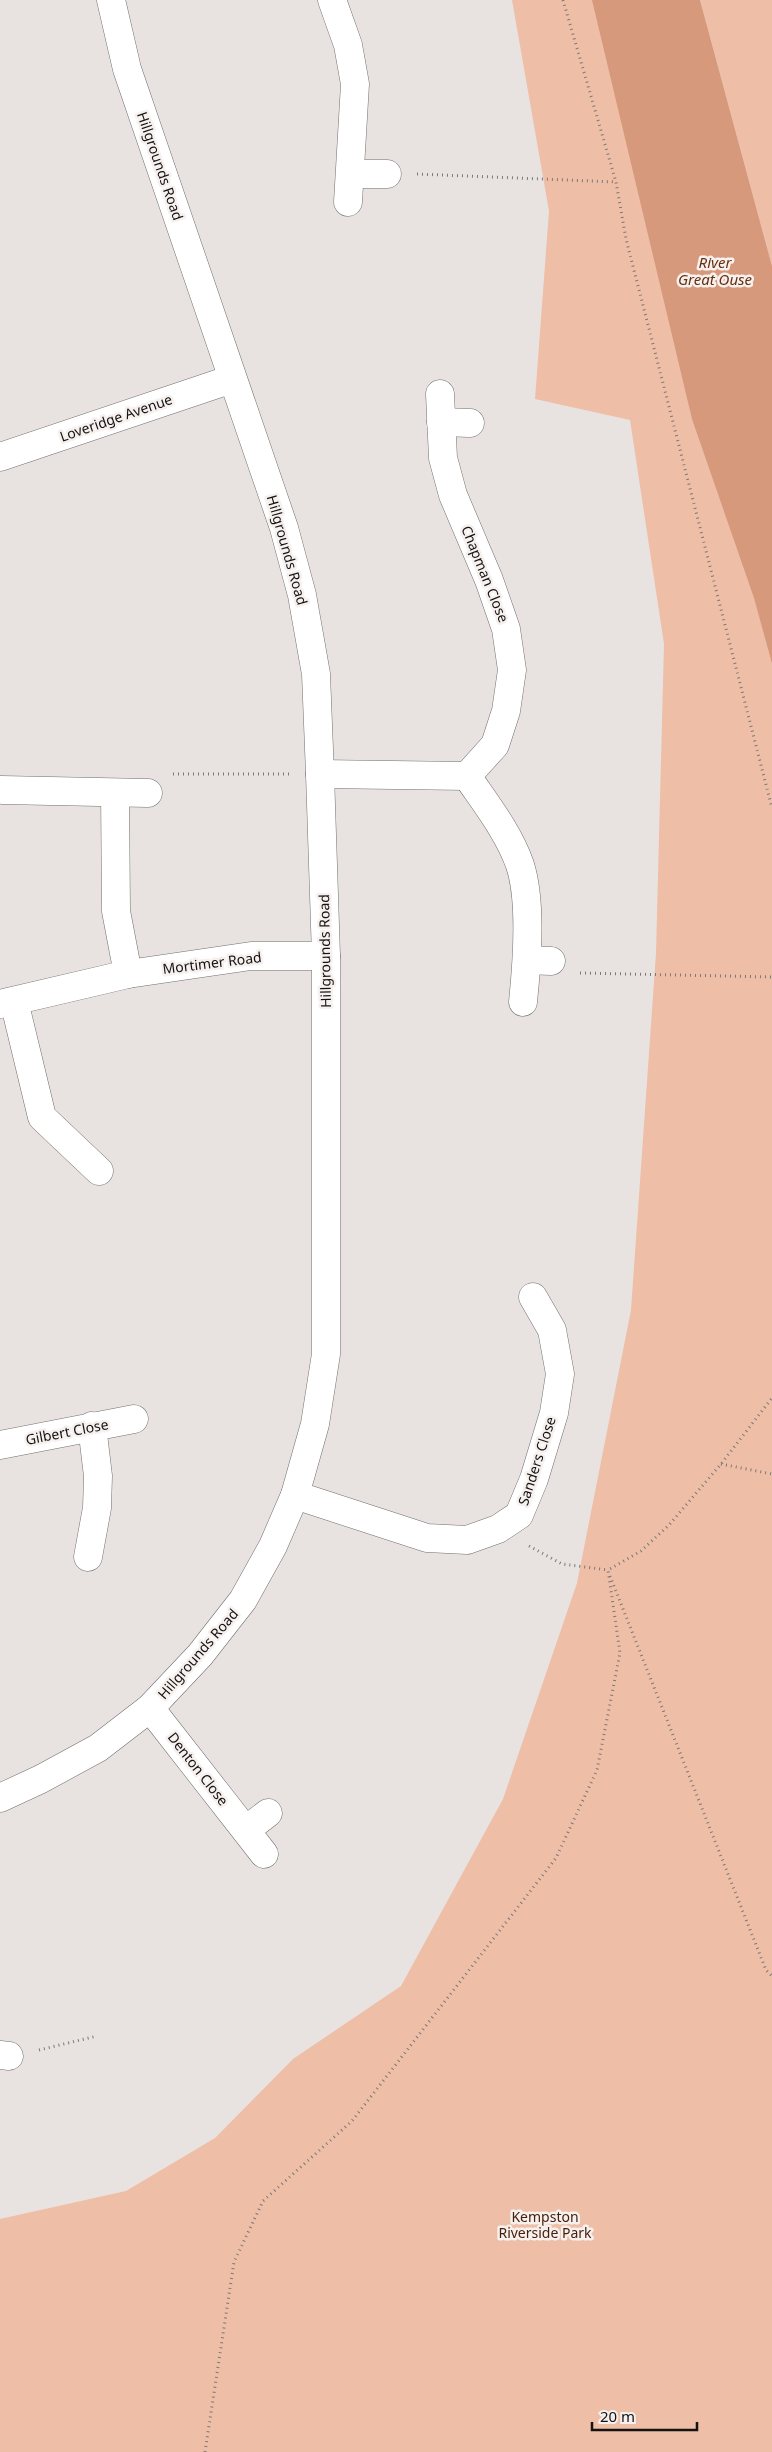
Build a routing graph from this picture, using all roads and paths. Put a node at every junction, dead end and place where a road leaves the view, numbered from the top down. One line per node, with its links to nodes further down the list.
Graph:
1 (111, 0): 9 (street, Hillgrounds Road)
2 (332, 0): 4 (street)
3 (563, 0): 7 (path)
4 (351, 174): 5 (street); 8 (street)
5 (387, 174)
6 (437, 174): 7 (path)
7 (616, 182): 19 (path)
8 (348, 202)
9 (232, 379): 13 (street, Loveridge Avenue); 14 (street, Hillgrounds Road)
10 (440, 394): 11 (street, Chapman Close)
11 (441, 422): 12 (street); 15 (street, Chapman Close)
12 (470, 423)
13 (0, 457)
14 (320, 774): 15 (street); 18 (path); 20 (street, Hillgrounds Road)
15 (467, 776): 21 (street)
16 (2, 790): 17 (street)
17 (114, 793): 18 (street); 22 (street)
18 (148, 793)
19 (772, 808)
20 (326, 956): 22 (street, Mortimer Road); 34 (street, Hillgrounds Road)
21 (539, 960): 23 (path); 24 (street)
22 (128, 974): 25 (street, Mortimer Road)
23 (772, 977)
24 (523, 1002)
25 (7, 1003): 26 (street, Mortimer Road)
26 (99, 1171)
27 (533, 1297): 35 (street, Sanders Close)
28 (772, 1398): 32 (path)
29 (134, 1419): 30 (street, Gilbert Close)
30 (92, 1426): 31 (street, Gilbert Close); 36 (street)
31 (0, 1445)
32 (721, 1464): 33 (path); 37 (path)
33 (772, 1474)
34 (295, 1494): 35 (street, Sanders Close); 38 (street, Hillgrounds Road)
35 (498, 1529): 37 (path)
36 (88, 1557)
37 (608, 1570): 43 (path); 46 (path)
38 (150, 1708): 39 (street, Hillgrounds Road); 41 (street, Denton Close)
39 (0, 1798)
40 (268, 1813): 41 (street)
41 (246, 1830): 42 (street, Denton Close)
42 (264, 1854)
43 (772, 1976)
44 (97, 2036): 45 (path)
45 (5, 2056)
46 (204, 2452)

